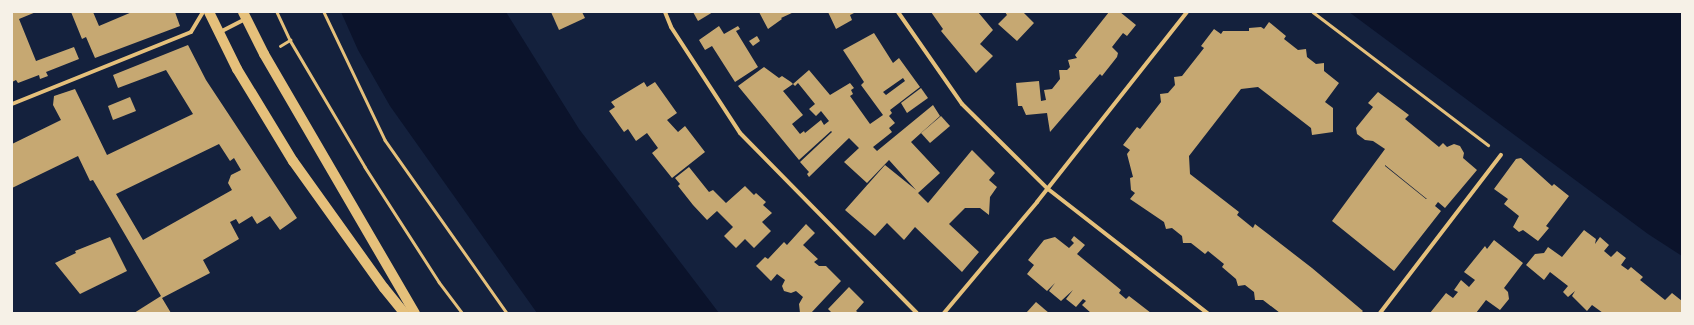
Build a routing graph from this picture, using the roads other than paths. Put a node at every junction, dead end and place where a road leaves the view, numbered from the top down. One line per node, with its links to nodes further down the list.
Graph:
1 (203, 12): 8 (street)
2 (209, 12): 7 (main road)
3 (664, 12): 13 (street)
4 (898, 12): 10 (street)
5 (1187, 12): 10 (street)
6 (245, 16): 7 (street); 12 (main road)
7 (220, 33): 11 (main road)
8 (12, 104)
9 (1501, 155): 16 (street)
10 (1048, 189): 14 (street); 15 (street)
11 (404, 313)
12 (416, 313)
13 (917, 313)
14 (944, 313)
15 (1207, 313)
16 (1380, 313)

